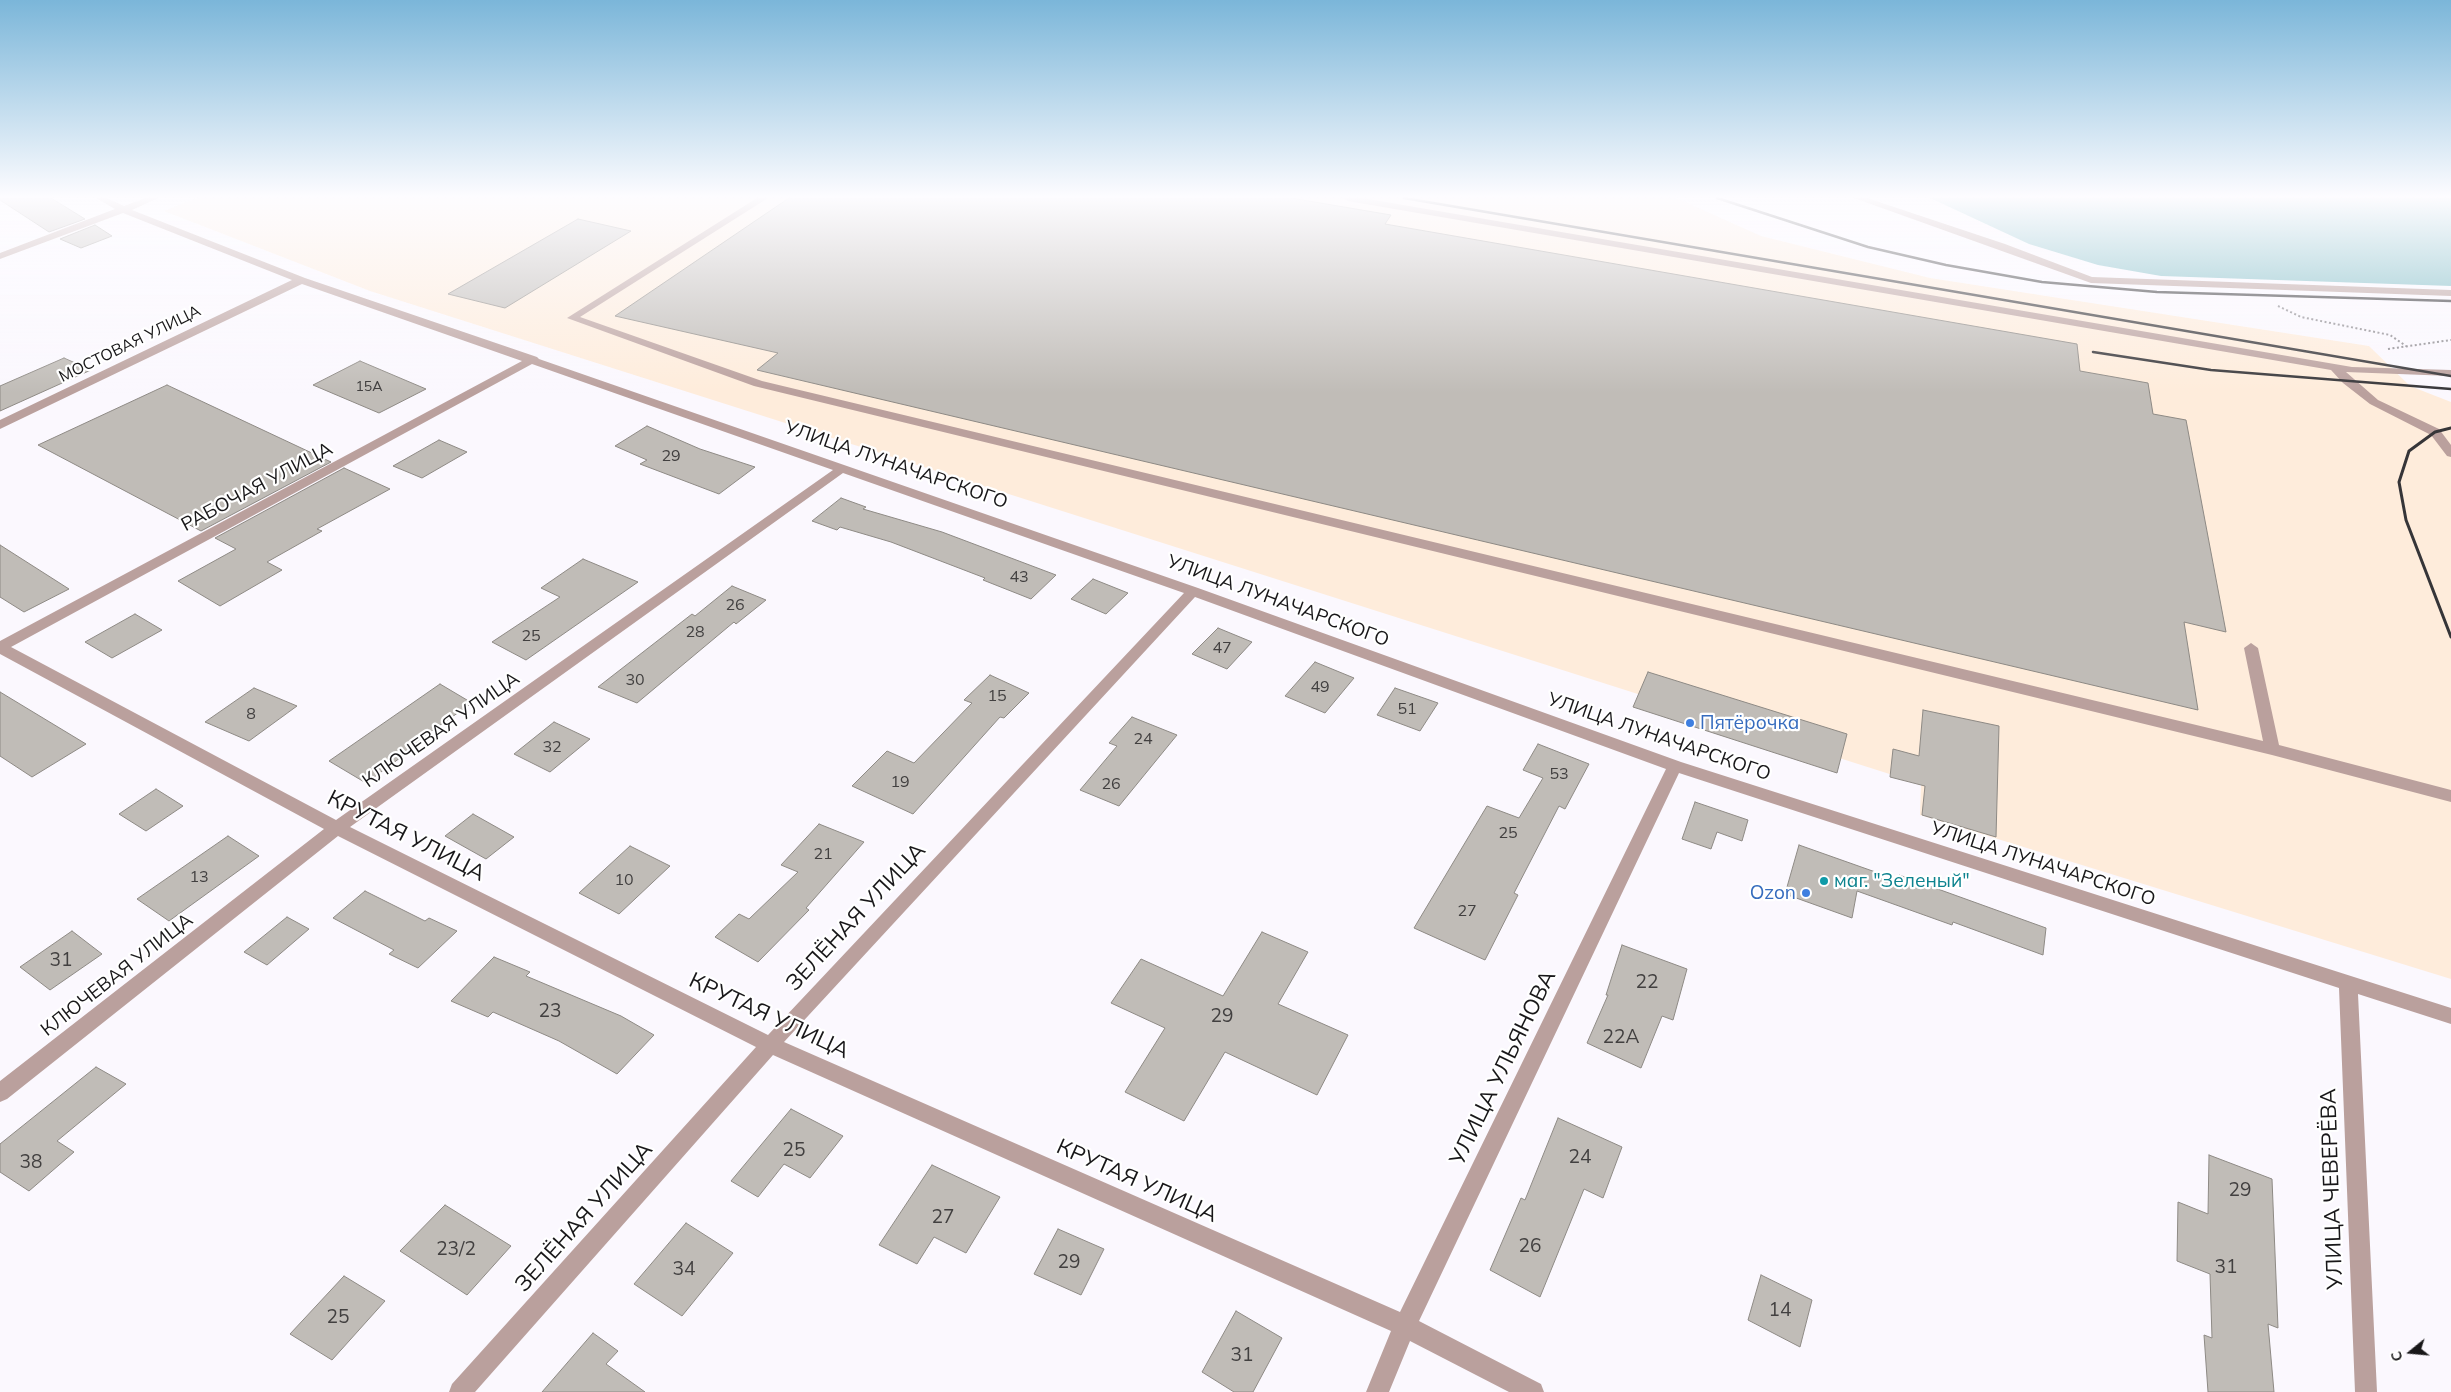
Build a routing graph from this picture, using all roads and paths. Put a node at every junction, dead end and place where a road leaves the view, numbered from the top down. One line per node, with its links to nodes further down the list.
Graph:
1 (258, 263): 5 (street, УЛИЦА ЛУНАЧАРСКОГО)
2 (660, 263): 20 (street)
3 (1729, 263): 12 (street)
4 (2046, 263): 6 (street)
5 (301, 280): 11 (street, УЛИЦА ЛУНАЧАРСКОГО); 14 (street, МОСТОВАЯ УЛИЦА)
6 (2451, 294)
7 (2276, 305): 9 (path)
8 (2451, 340): 9 (path)
9 (2406, 346): 10 (path)
10 (2388, 349)
11 (533, 359): 16 (street, УЛИЦА ЛУНАЧАРСКОГО); 18 (street, РАБОЧАЯ УЛИЦА)
12 (2334, 366): 13 (street); 15 (street)
13 (2451, 373)
14 (0, 425)
15 (2451, 452)
16 (843, 468): 17 (street, УЛИЦА ЛУНАЧАРСКОГО); 23 (street, КЛЮЧЕВАЯ УЛИЦА)
17 (1193, 591): 21 (street, УЛИЦА ЛУНАЧАРСКОГО); 26 (street, ЗЕЛЁНАЯ УЛИЦА)
18 (0, 648): 23 (street, КРУТАЯ УЛИЦА)
19 (2251, 648): 20 (street)
20 (2272, 749): 22 (street)
21 (1675, 766): 24 (street, УЛИЦА ЛУНАЧАРСКОГО); 28 (street, УЛИЦА УЛЬЯНОВА)
22 (2451, 796)
23 (337, 828): 26 (street, КРУТАЯ УЛИЦА); 27 (street, КЛЮЧЕВАЯ УЛИЦА)
24 (2348, 983): 25 (street, УЛИЦА ЛУНАЧАРСКОГО); 32 (street, УЛИЦА ЧЕВЕРЁВА)
25 (2451, 1016)
26 (770, 1045): 28 (street, КРУТАЯ УЛИЦА); 29 (street, ЗЕЛЁНАЯ УЛИЦА)
27 (0, 1093)
28 (1405, 1326): 30 (street, УЛИЦА УЛЬЯНОВА); 31 (street, КРУТАЯ УЛИЦА)
29 (460, 1392)
30 (1377, 1392)
31 (1533, 1392)
32 (2366, 1392)

